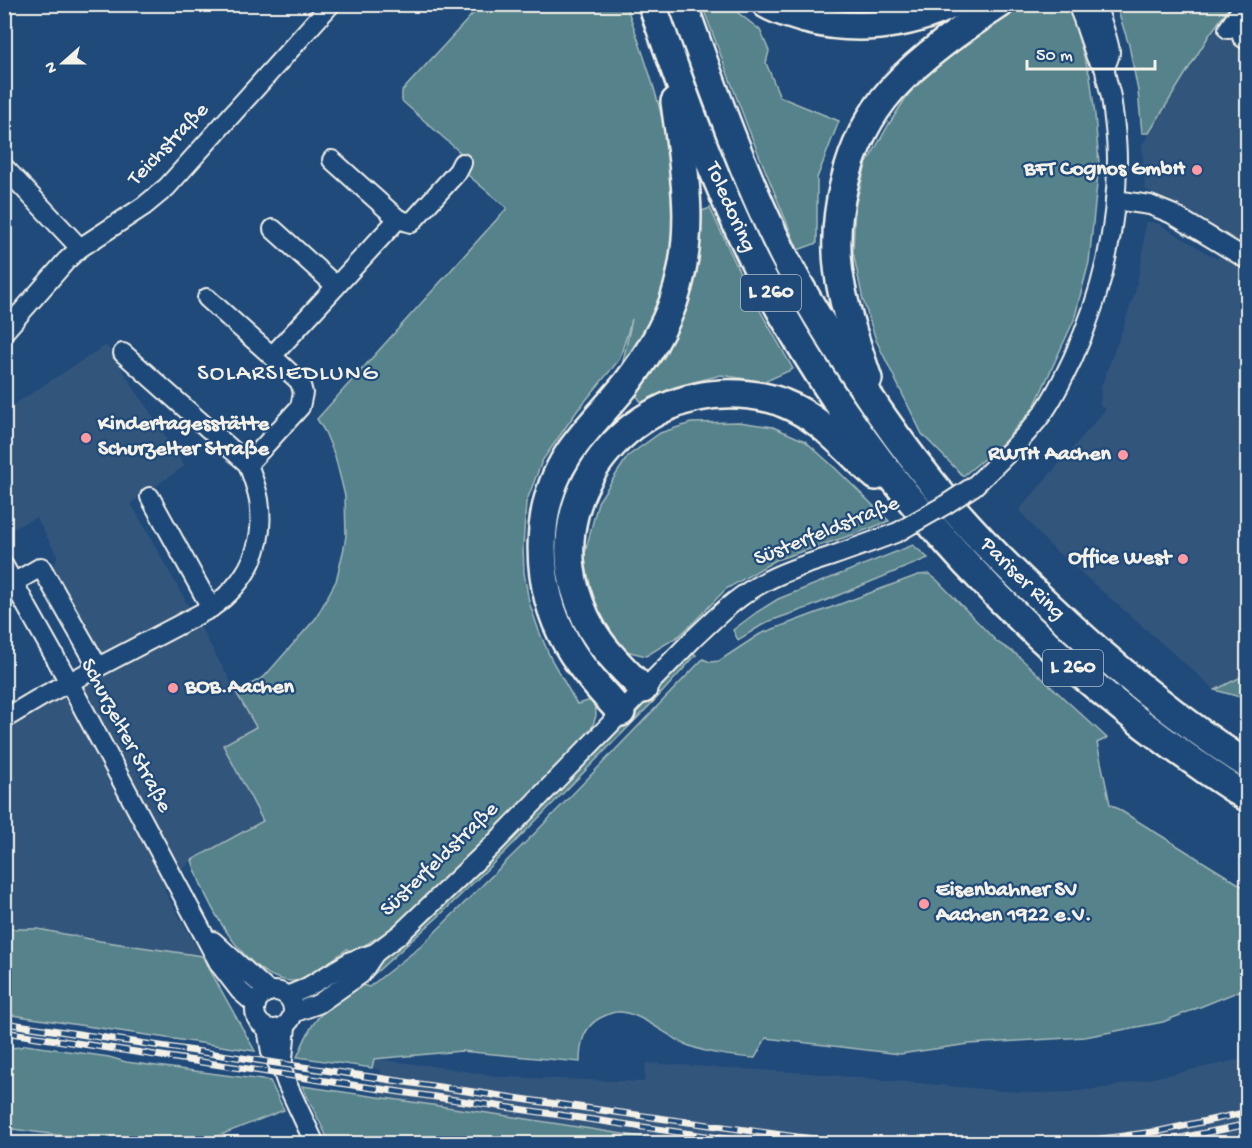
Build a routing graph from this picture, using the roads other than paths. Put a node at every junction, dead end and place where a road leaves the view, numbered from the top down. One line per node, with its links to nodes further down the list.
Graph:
1 (331, 4): 19 (street, Teichstraße)
2 (652, 4): 11 (highway, Toledoring / L 260)
3 (683, 4): 26 (highway, Toledoring / L 260)
4 (766, 4): 5 (highway)
5 (953, 4)
6 (1000, 4): 26 (highway)
7 (1077, 4): 12 (street, Süsterfeldstraße)
8 (1096, 4): 12 (street, Süsterfeldstraße)
9 (1245, 4): 10 (street)
10 (1239, 36)
11 (668, 48): 29 (highway, Toledoring / L 260); 36 (highway)
12 (1105, 68): 16 (street, Süsterfeldstraße)
13 (332, 160): 17 (street)
14 (462, 162): 17 (street)
15 (4, 167): 19 (street)
16 (1116, 200): 20 (street); 35 (street, Süsterfeldstraße, bridge)
17 (398, 219): 21 (street)
18 (273, 229): 21 (street)
19 (80, 248): 23 (street, Teichstraße)
20 (1248, 260)
21 (336, 286): 25 (street)
22 (207, 298): 25 (street)
23 (4, 332)
24 (123, 353): 27 (street)
25 (272, 356): 27 (street)
26 (879, 411): 38 (highway, Pariser Ring / L 260)
27 (248, 464): 32 (street)
28 (150, 497): 32 (street)
29 (921, 513): 35 (highway); 39 (highway, Pariser Ring / L 260)
30 (4, 566): 31 (street, Schurzelter Straße)
31 (13, 583): 33 (street); 34 (street, Schurzelter Straße)
32 (211, 608): 33 (street)
33 (98, 667): 34 (street)
34 (69, 682): 37 (street); 40 (street, Schurzelter Straße)
35 (643, 689): 36 (street, Süsterfeldstraße)
36 (621, 712): 43 (street, Süsterfeldstraße)
37 (4, 718)
38 (1248, 765)
39 (1248, 798)
40 (201, 930): 41 (street, Schurzelter Straße); 42 (street, Schurzelter Straße)
41 (269, 992): 42 (street); 43 (street)
42 (256, 1005): 44 (street)
43 (289, 1012): 44 (street); 45 (street)
44 (267, 1028): 45 (street)
45 (282, 1070): 46 (street)
46 (315, 1143)

